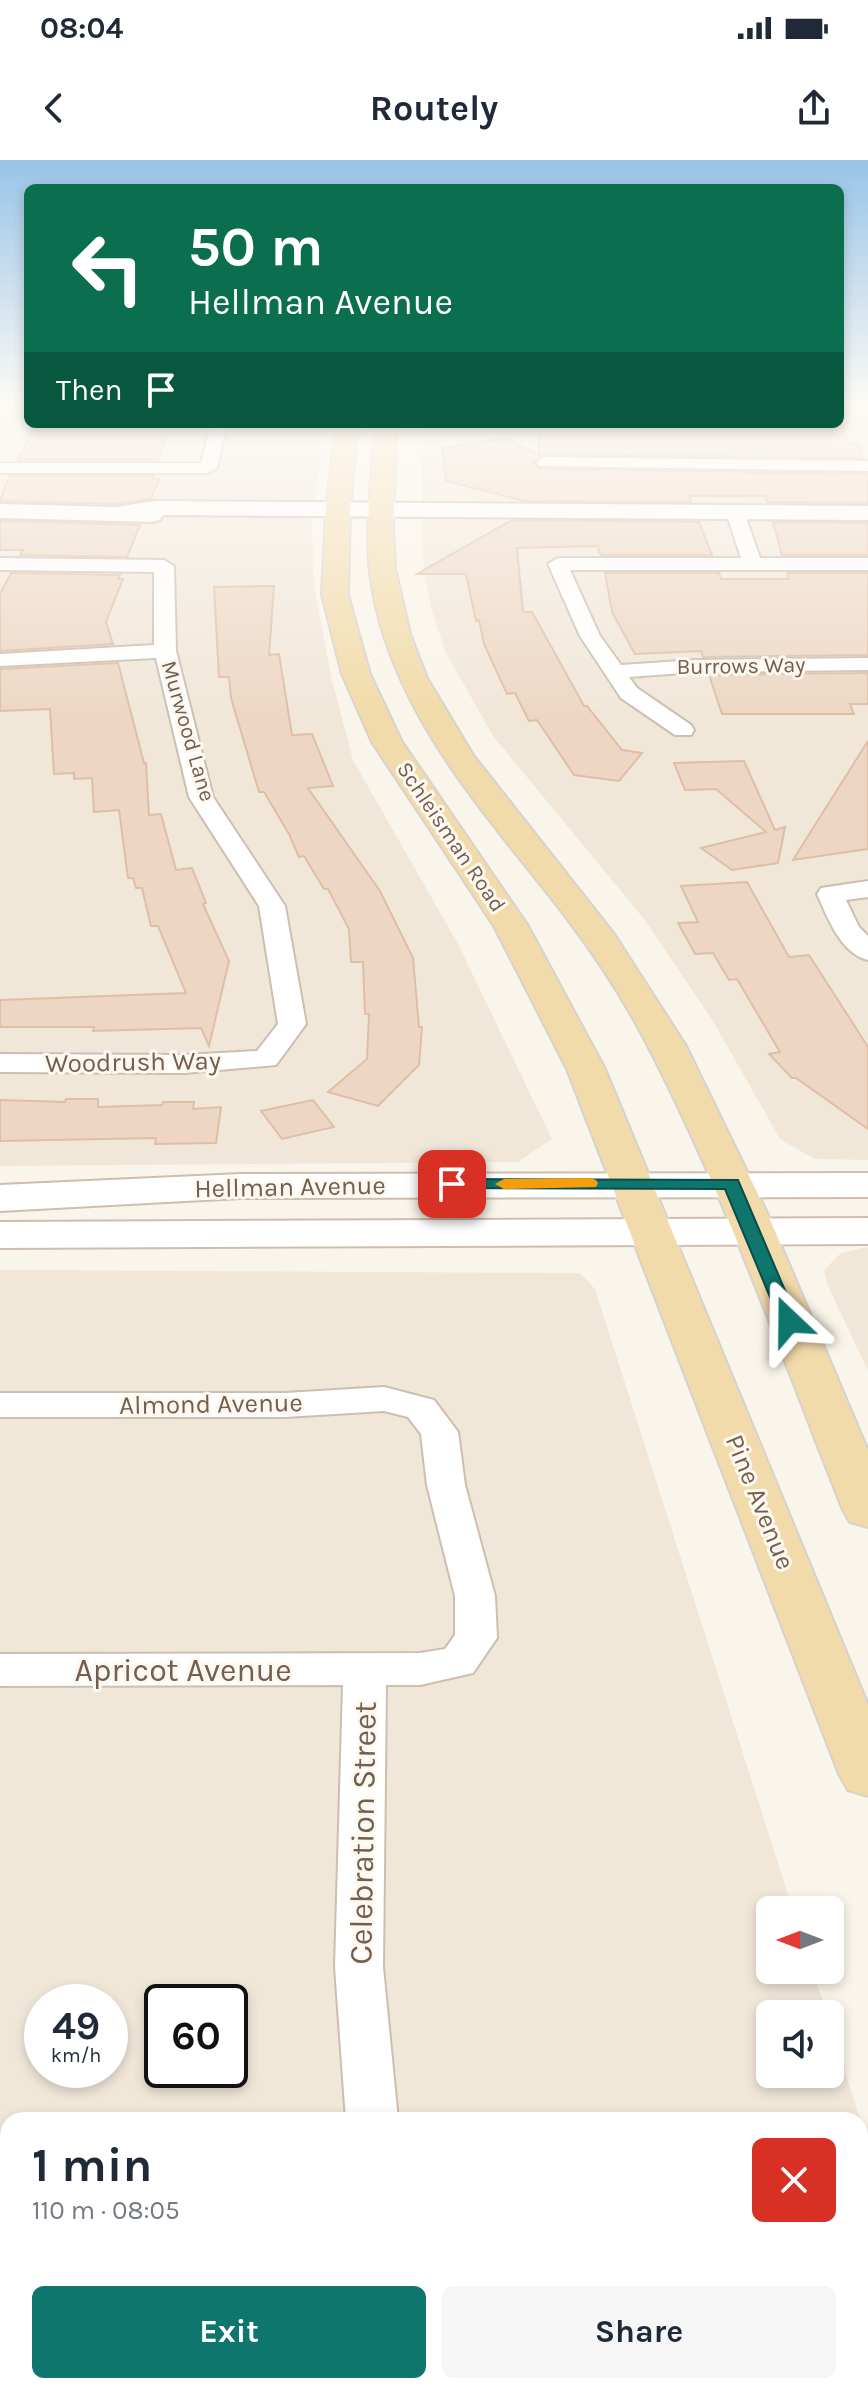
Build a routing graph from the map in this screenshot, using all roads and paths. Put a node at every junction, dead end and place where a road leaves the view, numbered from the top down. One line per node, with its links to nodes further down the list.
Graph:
1 (339, 505): 4 (main road, Schleisman Road)
2 (383, 505): 5 (main road, Schleisman Road)
3 (0, 511): 4 (street)
4 (338, 512): 5 (street); 20 (main road, Schleisman Road)
5 (383, 512): 6 (street); 21 (main road, Schleisman Road)
6 (735, 512): 7 (street); 9 (street)
7 (868, 513)
8 (0, 564): 11 (street, Murwood Lane)
9 (752, 564): 10 (street); 14 (street)
10 (868, 564)
11 (165, 651): 12 (street); 18 (street, Murwood Lane)
12 (0, 660)
13 (868, 664): 14 (street, Burrows Way)
14 (615, 672): 15 (street)
15 (683, 730)
16 (868, 889): 17 (street)
17 (868, 952)
18 (266, 1059): 19 (street, Woodrush Way)
19 (0, 1063)
20 (633, 1183): 21 (main road, Hellman Avenue); 23 (main road, Hellman Avenue); 25 (main road, Schleisman Road)
21 (732, 1184): 22 (main road, Hellman Avenue); 24 (main road)
22 (868, 1185)
23 (0, 1198)
24 (751, 1230): 25 (main road, Hellman Avenue); 26 (main road, Hellman Avenue); 30 (main road)
25 (651, 1231): 27 (main road, Hellman Avenue); 33 (main road, Pine Avenue)
26 (868, 1231)
27 (0, 1235)
28 (0, 1405): 29 (street, Almond Avenue)
29 (421, 1408): 31 (street, Celebration Street)
30 (868, 1510)
31 (365, 1669): 32 (street, Apricot Avenue); 34 (street, Celebration Street)
32 (0, 1670)
33 (868, 1774)
34 (371, 2112)

